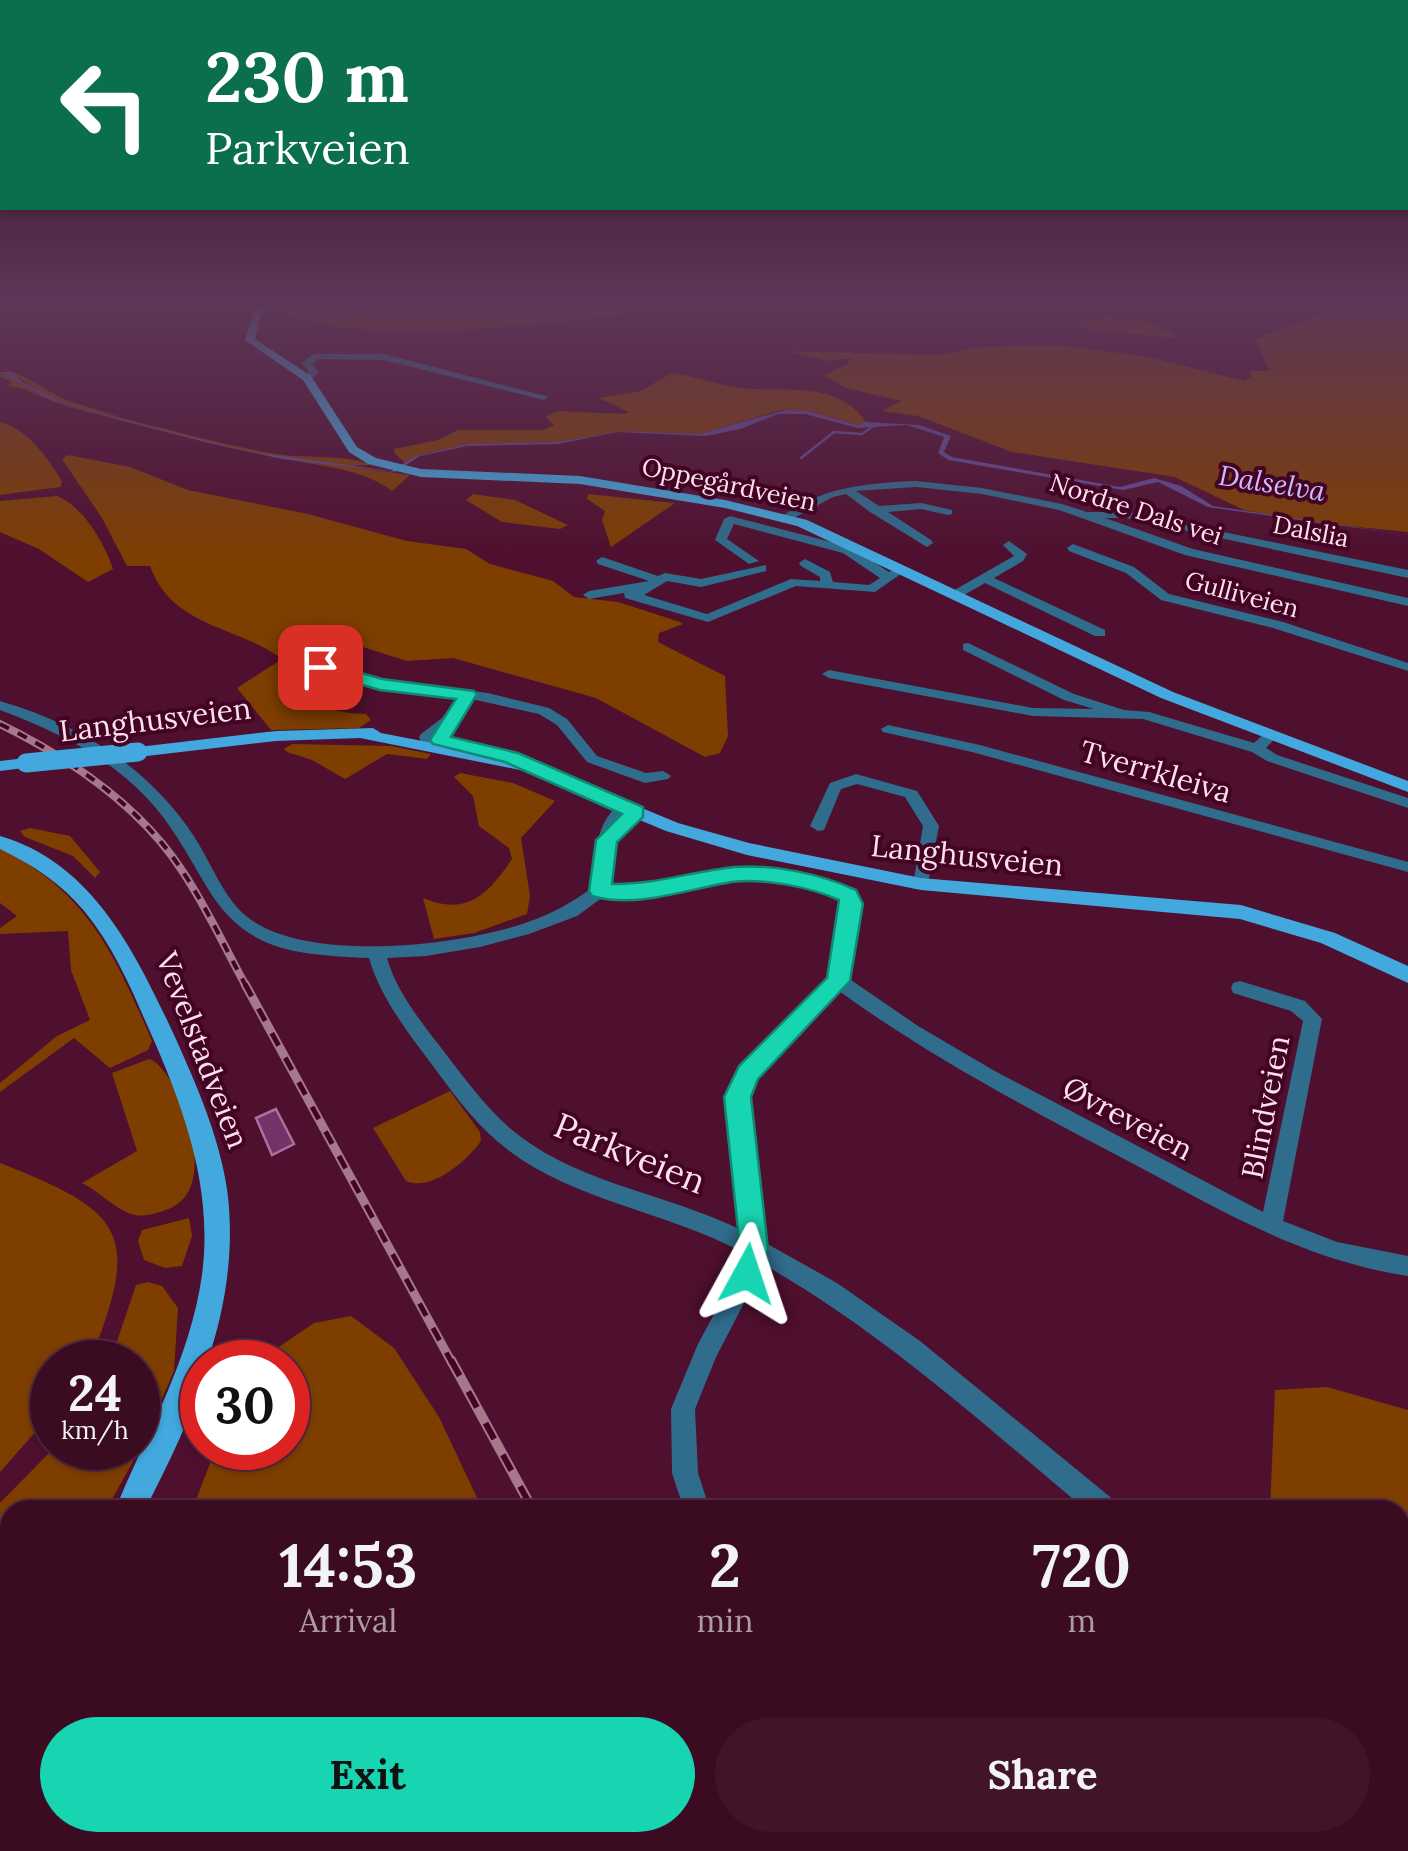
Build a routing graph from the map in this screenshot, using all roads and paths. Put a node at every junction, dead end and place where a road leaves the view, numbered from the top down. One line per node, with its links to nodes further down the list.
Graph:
1 (314, 388): 8 (main road, Oppegårdveien)
2 (510, 388): 3 (street)
3 (544, 397)
4 (847, 490): 5 (street); 7 (street, Nordre Dals vei); 8 (street, Nordre Dals vei)
5 (874, 510): 6 (street); 9 (street)
6 (948, 512)
7 (1088, 515): 15 (street, Dalslia); 21 (street, Nordre Dals vei)
8 (786, 518): 14 (main road, Oppegårdveien)
9 (927, 543)
10 (1009, 545): 16 (street)
11 (1074, 548): 25 (street, Gulliveien)
12 (602, 560): 18 (street)
13 (805, 564): 17 (street)
14 (895, 573): 17 (street); 18 (street); 20 (main road, Oppegårdveien)
15 (1408, 574)
16 (986, 578): 20 (street); 22 (street)
17 (827, 584): 18 (street)
18 (642, 589): 19 (street)
19 (589, 595)
20 (955, 595): 31 (main road, Oppegårdveien)
21 (1408, 602)
22 (1100, 633)
23 (968, 647): 29 (street)
24 (320, 667): 27 (street)
25 (1408, 667)
26 (829, 674): 29 (street)
27 (468, 694): 32 (street); 35 (street)
28 (0, 705): 44 (street)
29 (1120, 714): 33 (street)
30 (888, 729): 41 (street, Tverrkleiva)
31 (1270, 736): 33 (street); 36 (main road, Oppegårdveien)
32 (431, 740): 34 (main road, Langhusveien, bridge); 38 (main road, Langhusveien)
33 (1257, 749): 37 (street)
34 (5, 763)
35 (663, 776)
36 (1408, 788)
37 (1408, 803)
38 (630, 809): 42 (main road, Langhusveien); 43 (street)
39 (818, 826): 42 (street)
40 (0, 842): 51 (main road, Vevelstadveien)
41 (1408, 867)
42 (921, 884): 45 (main road, Langhusveien)
43 (600, 891): 44 (street); 46 (street)
44 (376, 951): 49 (street, Parkveien)
45 (1408, 975)
46 (838, 981): 48 (street, Øvreveien); 49 (street)
47 (1240, 988): 48 (street, Blindveien)
48 (1271, 1227): 50 (street, Øvreveien)
49 (754, 1249): 52 (street); 53 (street, Parkveien)
50 (1408, 1266)
51 (134, 1500)
52 (694, 1500)
53 (1094, 1500)

